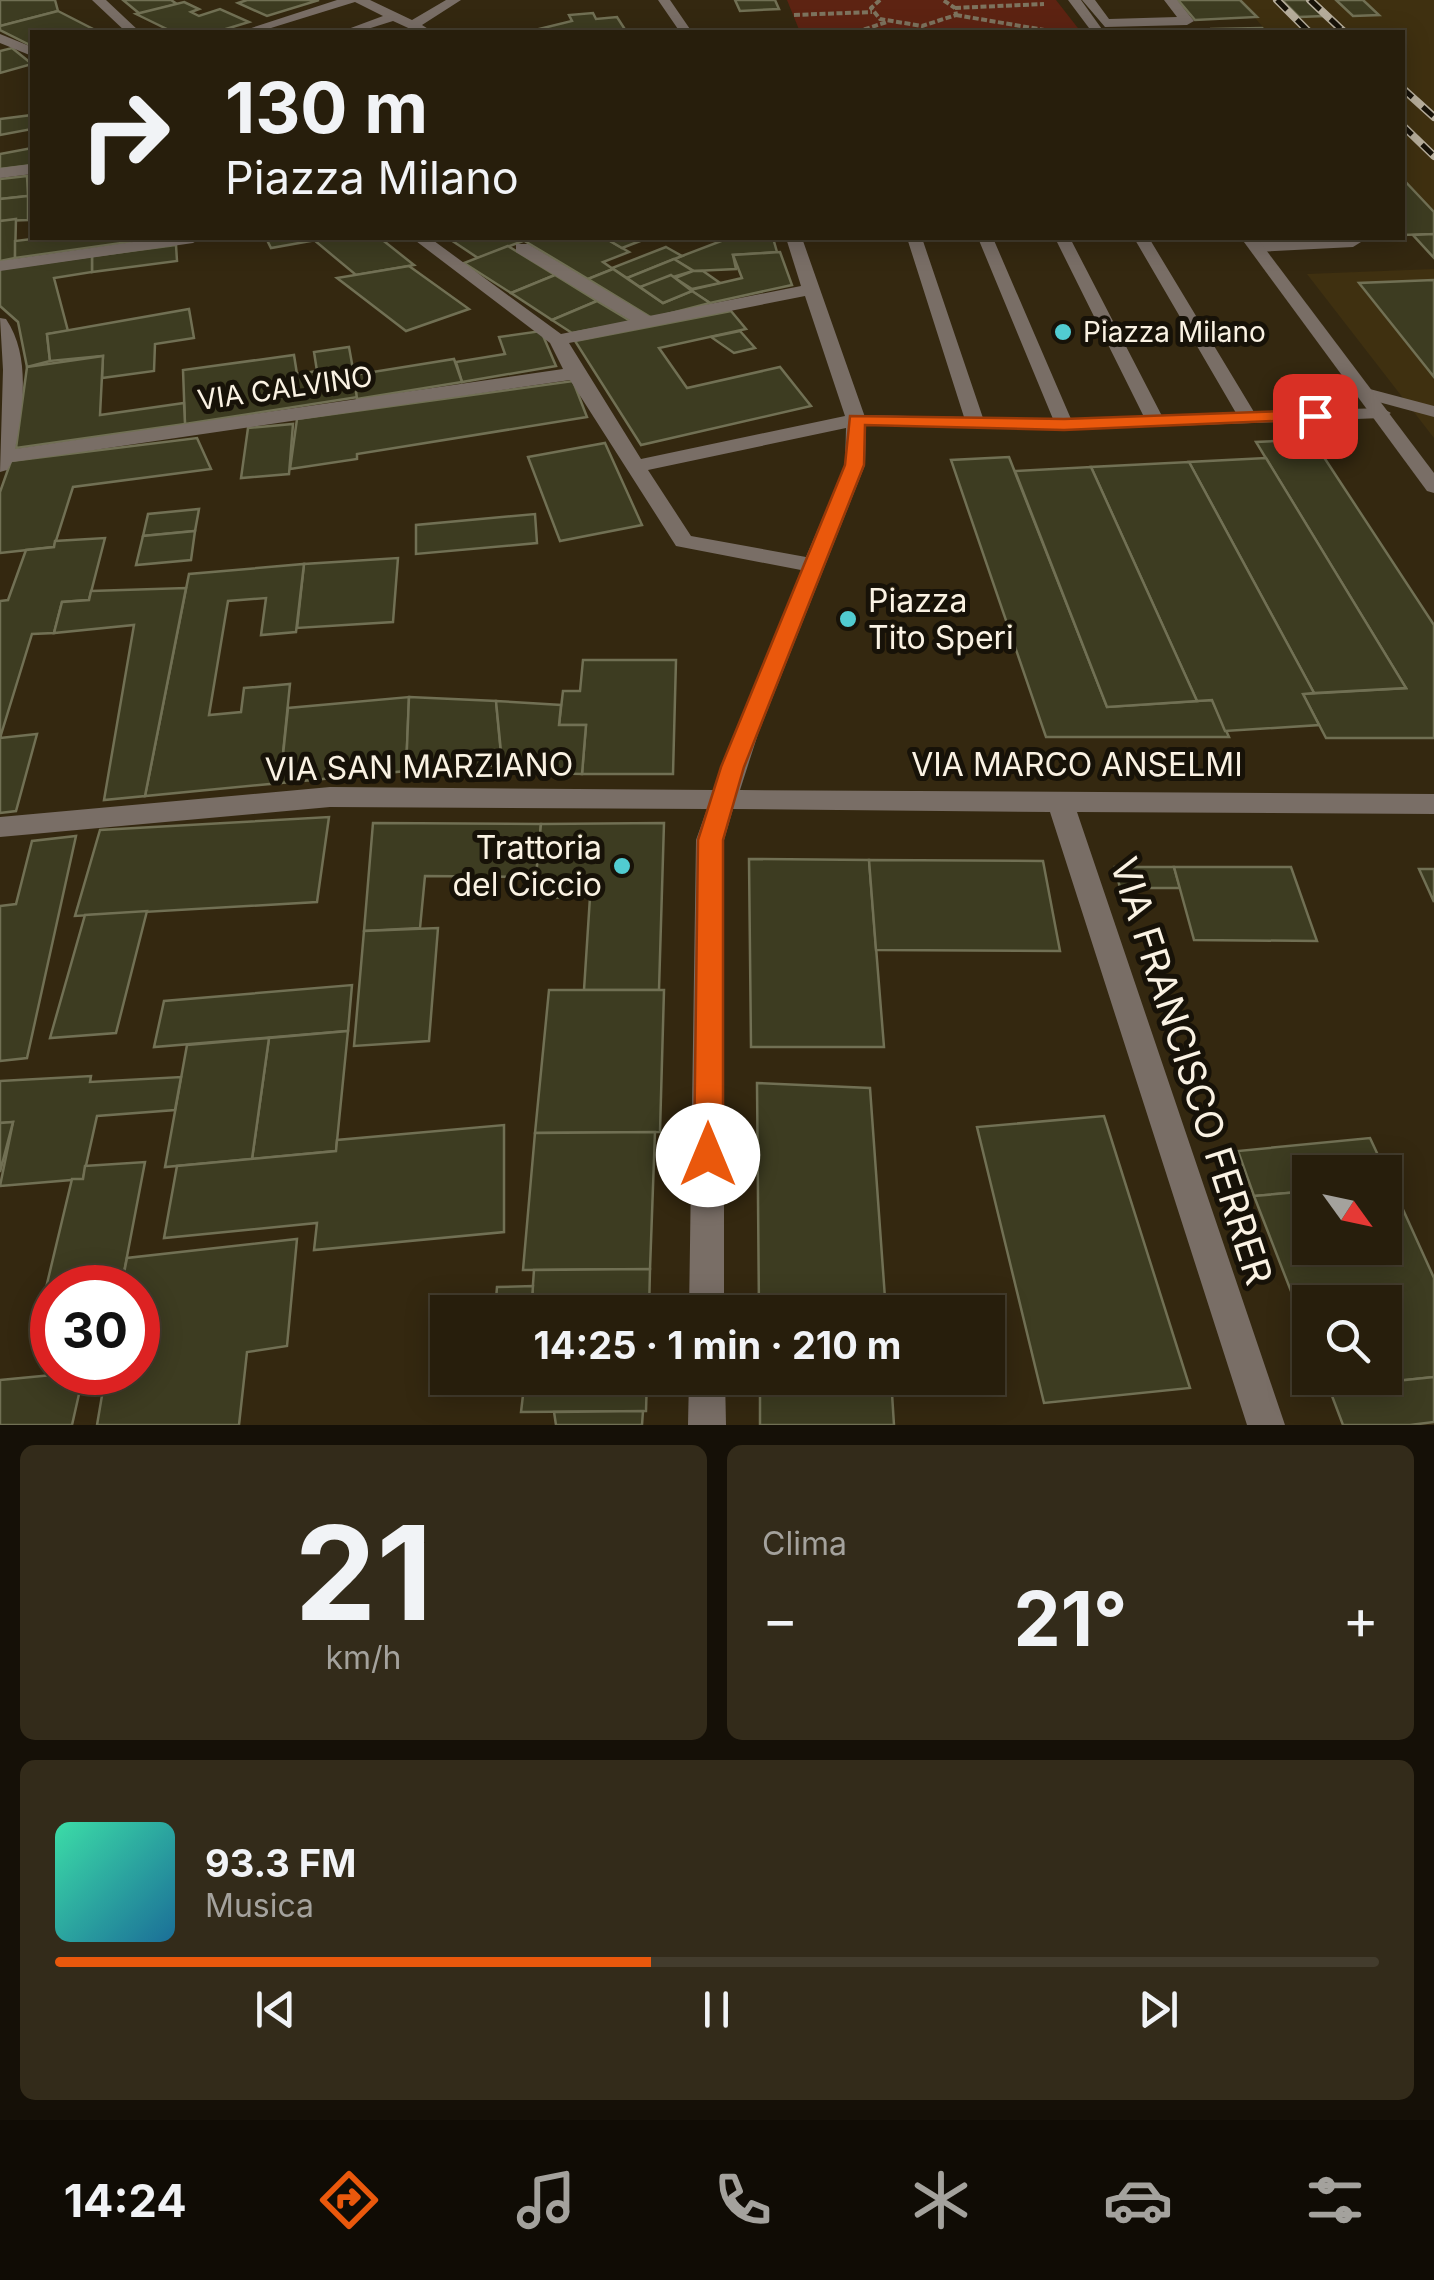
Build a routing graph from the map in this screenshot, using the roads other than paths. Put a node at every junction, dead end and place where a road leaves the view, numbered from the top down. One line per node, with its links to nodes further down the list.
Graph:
1 (98, 0): 11 (street)
2 (350, 0): 12 (street)
3 (360, 0): 9 (street)
4 (455, 0): 10 (street)
5 (664, 0): 15 (street)
6 (1074, 0): 16 (street)
7 (1088, 0): 8 (street)
8 (1170, 0)
9 (392, 17): 10 (street); 13 (street)
10 (410, 26): 14 (street)
11 (131, 30)
12 (252, 30)
13 (352, 30)
14 (421, 30)
15 (685, 30)
16 (1096, 30)
17 (0, 38): 18 (street)
18 (30, 51)
19 (30, 169): 20 (street)
20 (0, 173)
21 (179, 240): 31 (street)
22 (423, 240): 35 (street)
23 (795, 240): 32 (street)
24 (915, 240): 43 (lane)
25 (986, 240): 44 (lane)
26 (1063, 240): 42 (lane)
27 (1142, 240): 40 (lane)
28 (1352, 240): 29 (lane)
29 (1253, 242): 37 (street)
30 (522, 248): 34 (street)
31 (0, 266)
32 (812, 290): 34 (street); 41 (street)
33 (0, 323): 45 (street)
34 (648, 323): 35 (street)
35 (558, 340): 36 (street)
36 (575, 373): 45 (street, VIA CALVINO); 46 (street)
37 (1366, 393): 38 (lane); 39 (street)
38 (1434, 412)
39 (1382, 413): 40 (lane); 47 (street)
40 (1248, 418): 42 (lane)
41 (856, 420): 43 (lane); 46 (street); 48 (street)
42 (1156, 422): 44 (lane)
43 (976, 425): 44 (lane)
44 (1064, 425)
45 (2, 462)
46 (634, 468): 48 (street)
47 (1434, 487)
48 (815, 566): 50 (street)
49 (1059, 799): 50 (street, VIA MARCO ANSELMI); 51 (street, VIA MARCO ANSELMI); 56 (street, VIA FRANCISCO FERRER)
50 (720, 800): 52 (street, VIA SAN MARZIANO); 53 (street)
51 (1434, 804)
52 (0, 827)
53 (707, 1295)
54 (707, 1395): 55 (street)
55 (706, 1425)
56 (1266, 1425)

